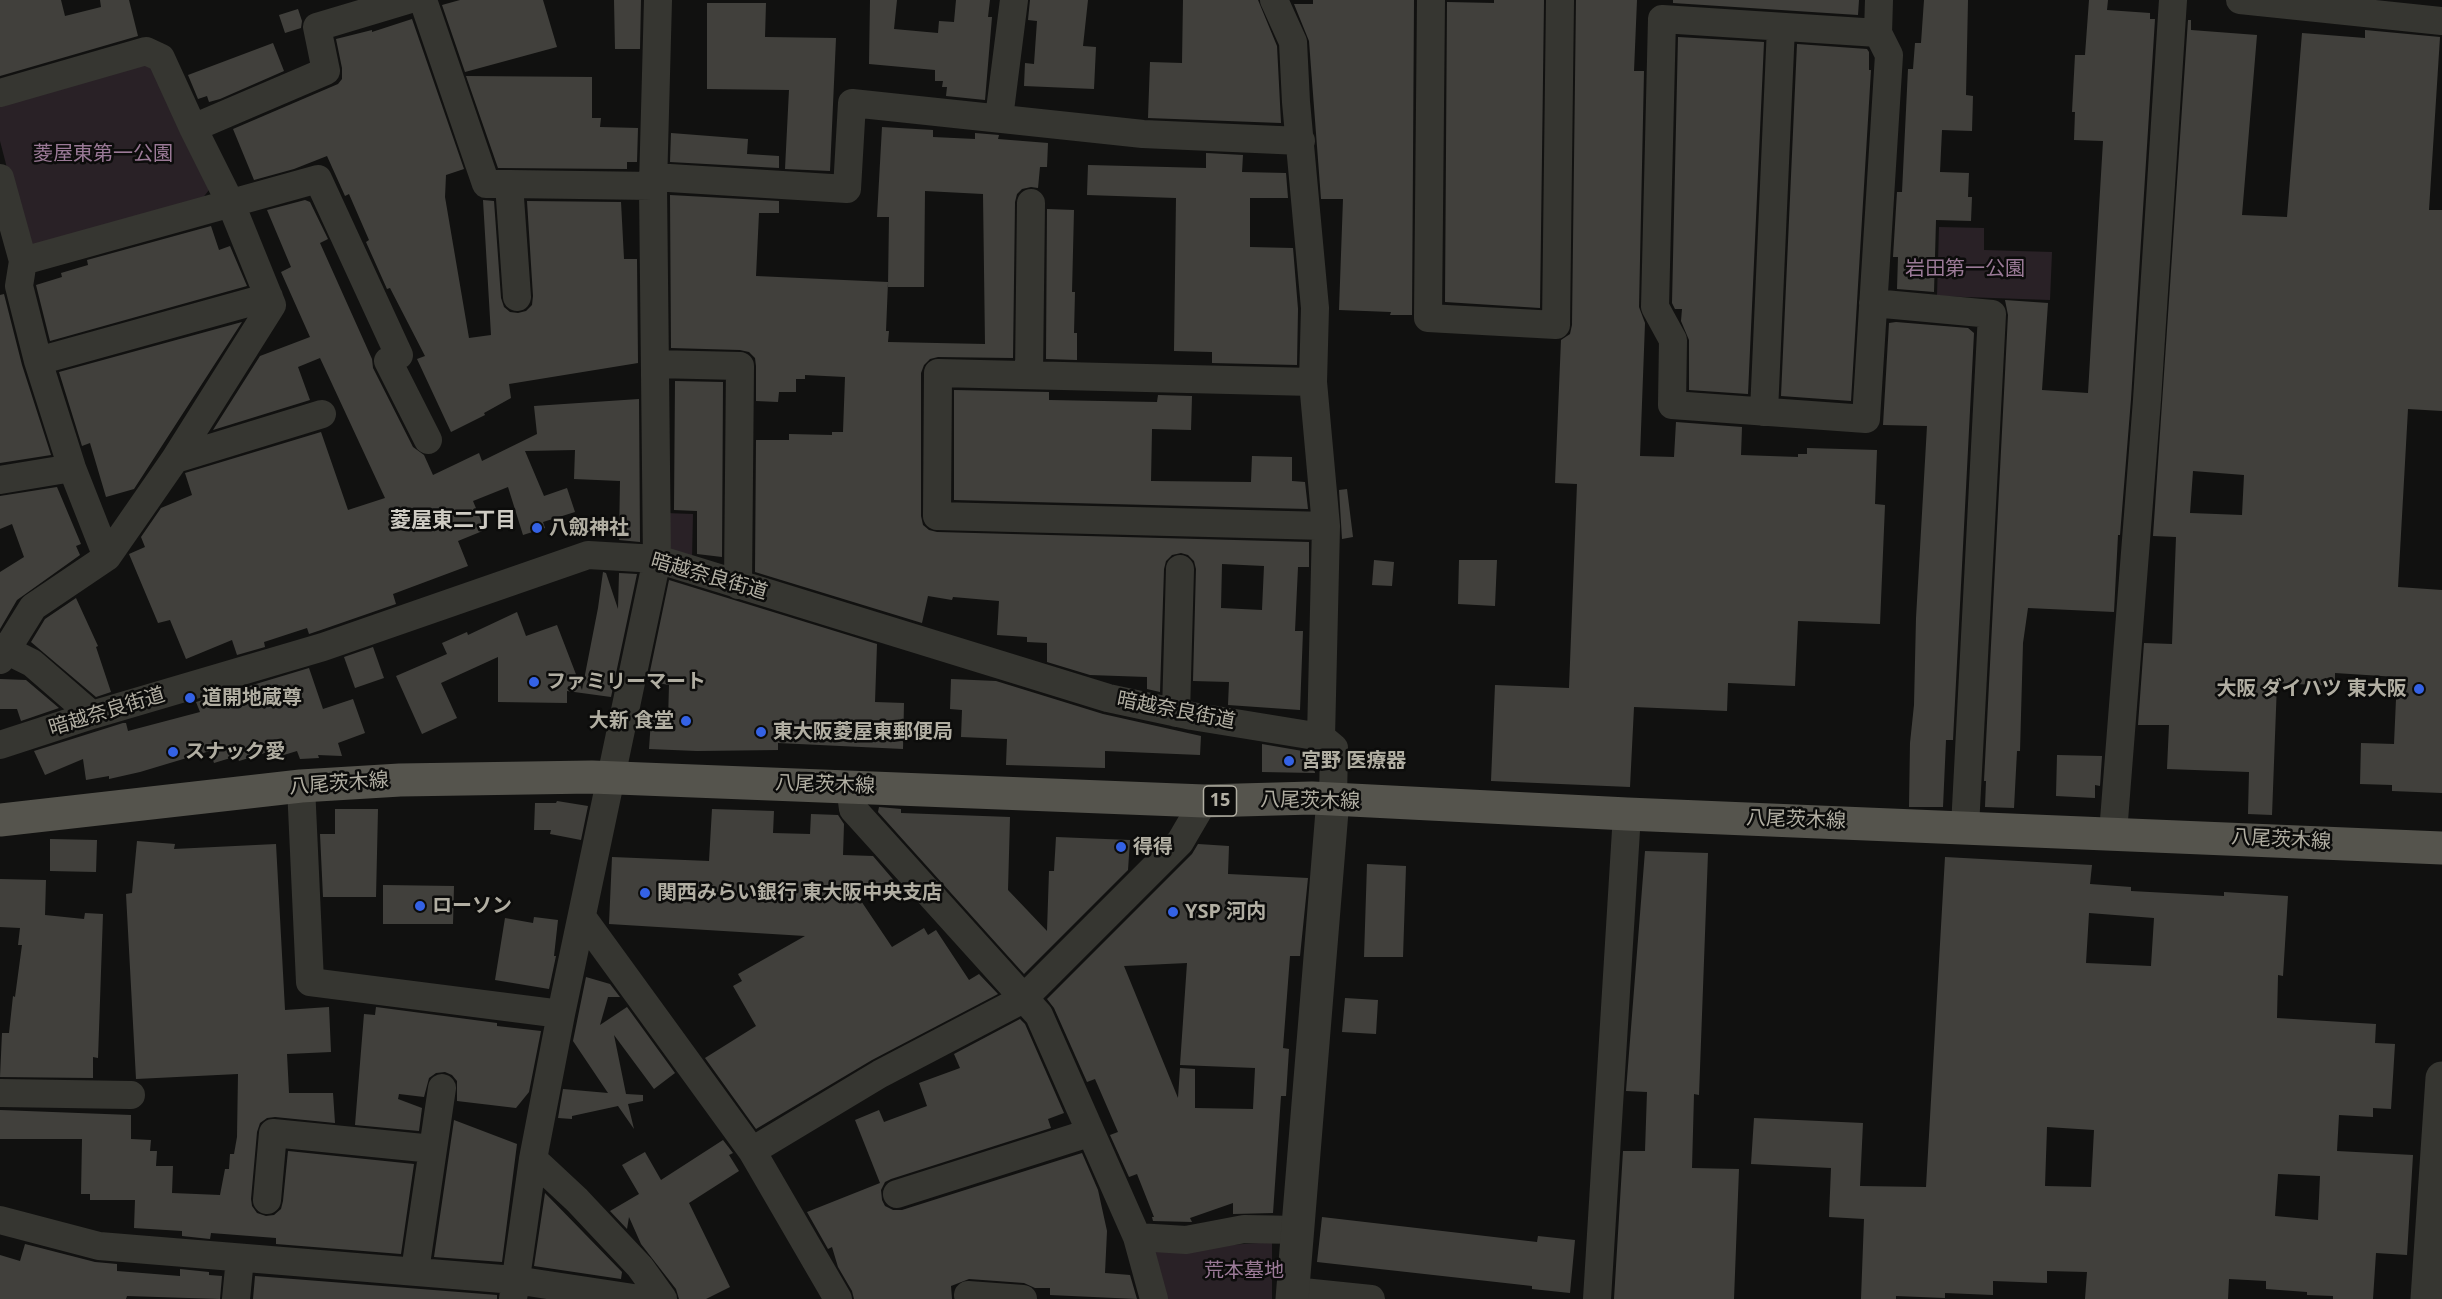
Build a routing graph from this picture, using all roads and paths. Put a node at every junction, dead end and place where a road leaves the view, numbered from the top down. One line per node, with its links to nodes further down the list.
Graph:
1 (407, 0): 16 (street)
2 (423, 0): 20 (street)
3 (658, 0): 19 (street)
4 (1014, 0): 15 (street)
5 (1274, 0): 17 (street)
6 (1431, 0): 7 (street)
7 (1560, 0)
8 (1879, 0): 13 (street)
9 (2173, 0): 55 (street)
10 (2240, 0): 11 (street)
11 (2442, 21)
12 (1781, 27): 13 (street); 31 (street); 31 (street)
13 (1878, 33): 26 (street)
14 (0, 93): 16 (street)
15 (999, 118): 17 (street); 19 (street)
16 (192, 128): 22 (street)
17 (1301, 141): 30 (street)
18 (0, 178): 23 (street)
19 (653, 182): 20 (street); 28 (street)
20 (509, 184): 25 (street)
21 (1031, 203): 29 (street)
22 (231, 204): 23 (street); 24 (street); 33 (street)
23 (23, 261): 27 (street)
24 (269, 297): 27 (street); 34 (street)
25 (518, 297)
26 (1874, 303): 31 (street); 54 (street)
27 (38, 361): 35 (street)
28 (655, 364): 39 (street); 41 (street)
29 (1029, 375): 30 (street); 37 (street)
30 (1313, 382): 37 (street)
31 (1764, 412)
32 (322, 414): 34 (street)
33 (428, 440)
34 (175, 459): 38 (street)
35 (72, 468): 36 (street); 38 (street)
36 (0, 480)
37 (1326, 526): 45 (street)
38 (107, 557): 42 (street)
39 (657, 559): 41 (street, 暗越奈良街道); 44 (street, 暗越奈良街道); 47 (street)
40 (1180, 569): 43 (street)
41 (738, 585): 43 (street, 暗越奈良街道)
42 (2, 652): 44 (street)
43 (1176, 713): 45 (street, 暗越奈良街道)
44 (92, 715): 46 (street, 暗越奈良街道)
45 (1322, 737): 50 (street)
46 (0, 745)
47 (612, 777): 48 (main road, 八尾茨木線 / 15); 49 (main road, 八尾茨木線 / 15); 57 (street)
48 (301, 786): 53 (main road, 八尾茨木線 / 15); 59 (street)
49 (850, 786): 51 (main road, 八尾茨木線 / 15); 58 (street)
50 (1333, 799): 51 (main road, 八尾茨木線 / 15); 52 (main road, 八尾茨木線 / 15); 72 (street)
51 (1204, 801): 58 (street)
52 (1627, 813): 54 (main road, 八尾茨木線 / 15); 86 (street)
53 (0, 820)
54 (1965, 827): 55 (main road, 八尾茨木線 / 15)
55 (2113, 833): 56 (main road, 八尾茨木線 / 15)
56 (2442, 848)
57 (582, 917): 59 (street); 66 (street)
58 (1023, 999): 64 (street); 66 (street)
59 (561, 1014): 67 (street)
60 (2442, 1078): 68 (street)
61 (442, 1088): 65 (street)
62 (0, 1093): 63 (street)
63 (131, 1095)
64 (1089, 1133): 69 (street); 73 (street)
65 (433, 1149): 70 (street); 75 (street)
66 (752, 1151): 82 (street)
67 (533, 1159): 76 (street); 81 (street)
68 (2438, 1172): 87 (street)
69 (897, 1194)
70 (267, 1200)
71 (0, 1220): 74 (street)
72 (1298, 1230): 73 (street); 78 (street)
73 (1137, 1237): 84 (street)
74 (240, 1258): 75 (street); 79 (street)
75 (415, 1271): 76 (street)
76 (514, 1289): 80 (street)
77 (968, 1295): 83 (street)
78 (1292, 1295): 85 (street)
79 (236, 1299)
80 (640, 1299)
81 (663, 1299)
82 (838, 1299)
83 (1023, 1299)
84 (1154, 1299)
85 (1371, 1299)
86 (1597, 1299)
87 (2427, 1299)

